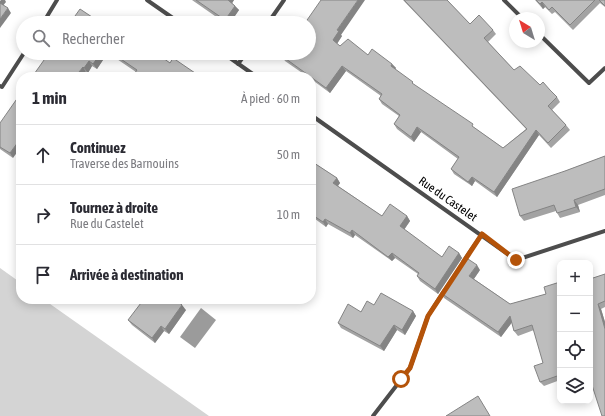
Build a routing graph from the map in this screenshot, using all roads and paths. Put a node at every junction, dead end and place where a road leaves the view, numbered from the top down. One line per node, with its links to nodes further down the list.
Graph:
1 (57, 0): 6 (street)
2 (147, 0): 7 (street)
3 (284, 0): 8 (street)
4 (504, 0): 5 (street)
5 (516, 12)
6 (47, 16)
7 (170, 16)
8 (273, 16)
9 (545, 40): 14 (street)
10 (19, 60): 16 (street)
11 (232, 60): 13 (street)
12 (241, 60): 13 (street)
13 (238, 64): 15 (street)
14 (605, 68)
15 (250, 72)
16 (0, 86)
17 (316, 118): 19 (street, Rue du Castelet)
18 (605, 231): 19 (street, Rue du Castelet)
19 (482, 234): 20 (street)
20 (461, 266)
21 (448, 285): 22 (street)
22 (373, 416)

